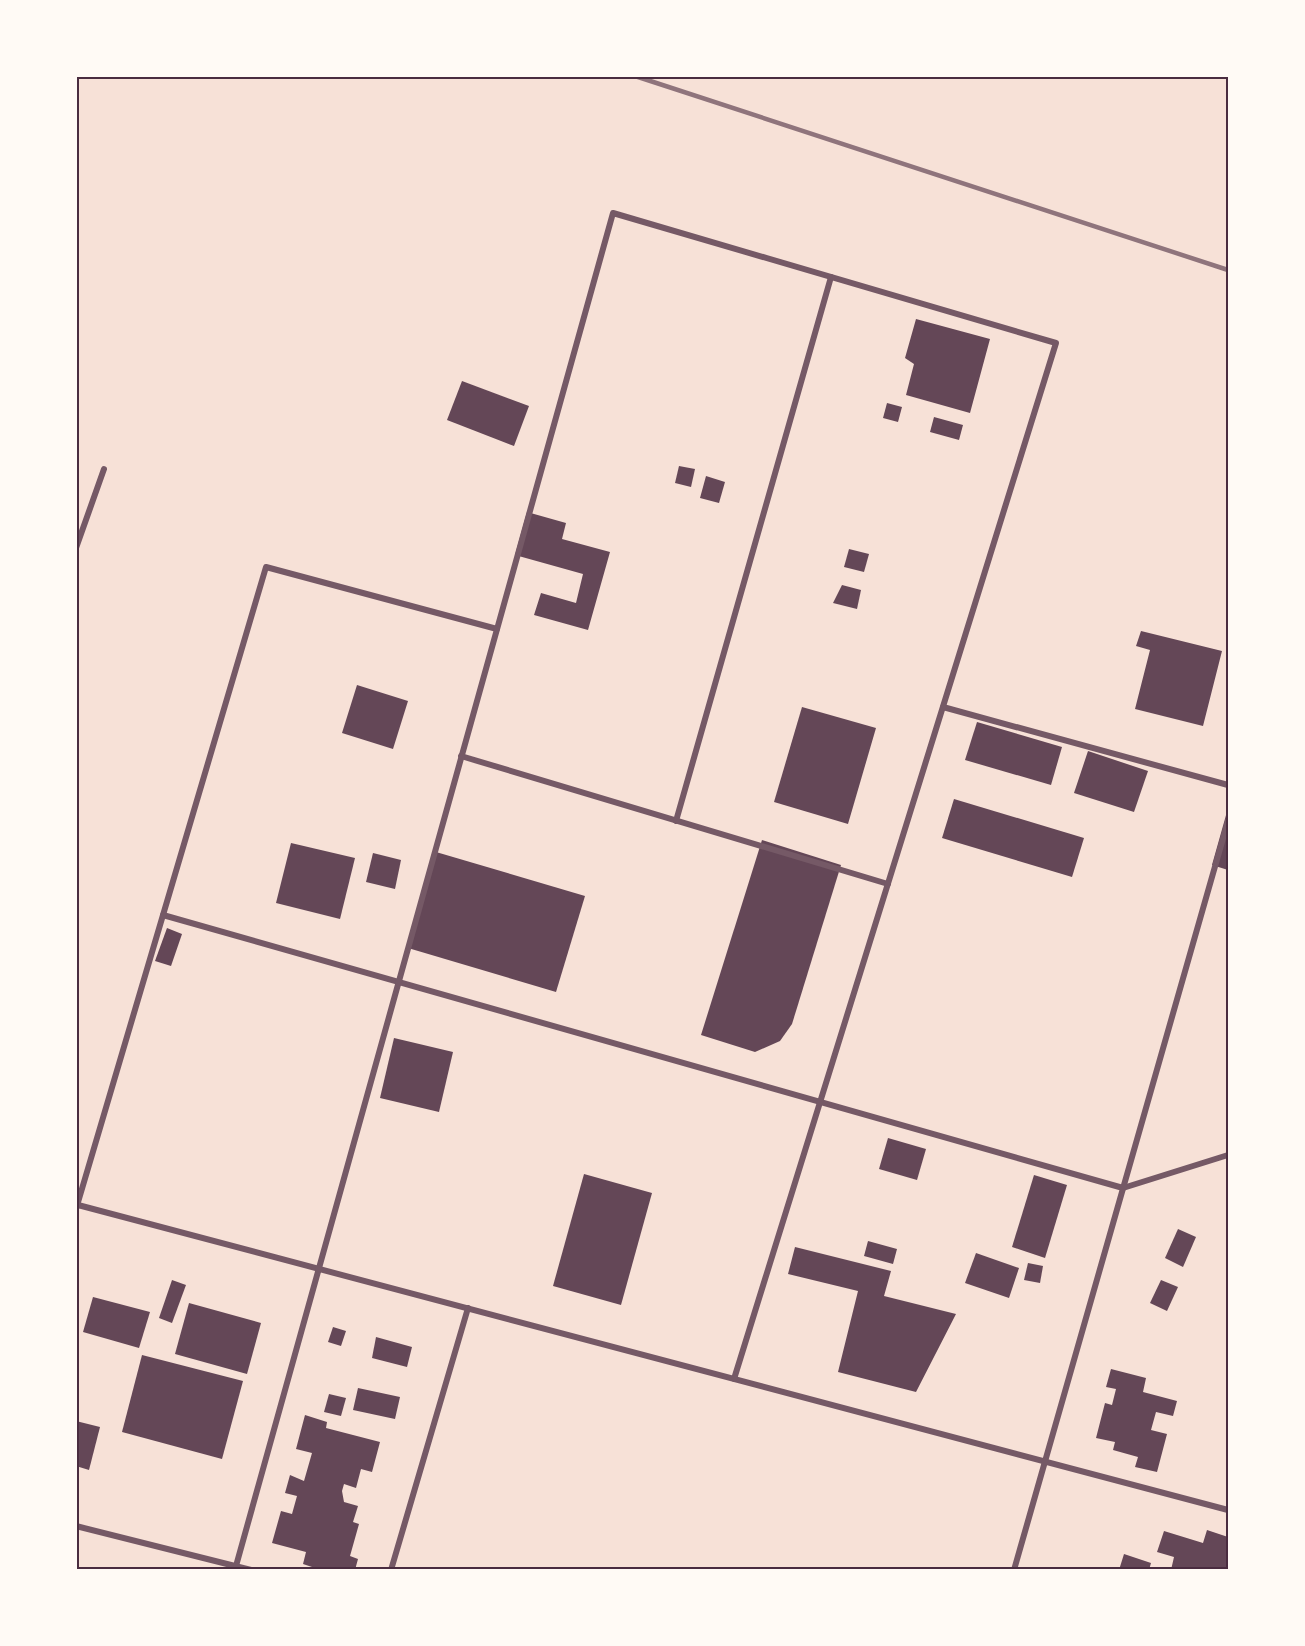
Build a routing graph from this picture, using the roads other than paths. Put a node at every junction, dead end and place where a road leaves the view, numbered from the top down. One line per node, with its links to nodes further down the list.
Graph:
1 (831, 277): 4 (street); 5 (street); 8 (street)
2 (104, 469): 3 (street)
3 (76, 548)
4 (497, 629): 6 (street); 11 (street)
5 (943, 707): 7 (street); 10 (street)
6 (462, 756): 8 (street); 12 (street)
7 (1228, 785)
8 (676, 821): 10 (street)
9 (1228, 821): 15 (street)
10 (888, 884): 13 (street)
11 (163, 915): 12 (street); 16 (street)
12 (399, 982): 13 (street); 17 (street)
13 (820, 1102): 15 (street); 19 (street)
14 (1228, 1155): 15 (street)
15 (1123, 1188): 20 (street)
16 (77, 1207): 17 (street)
17 (319, 1268): 18 (street); 23 (street)
18 (468, 1308): 19 (street); 25 (street)
19 (734, 1378): 20 (street)
20 (1045, 1461): 21 (street); 26 (street)
21 (1228, 1510)
22 (76, 1526): 23 (street)
23 (236, 1566): 24 (street)
24 (251, 1569)
25 (391, 1569)
26 (1014, 1569)

